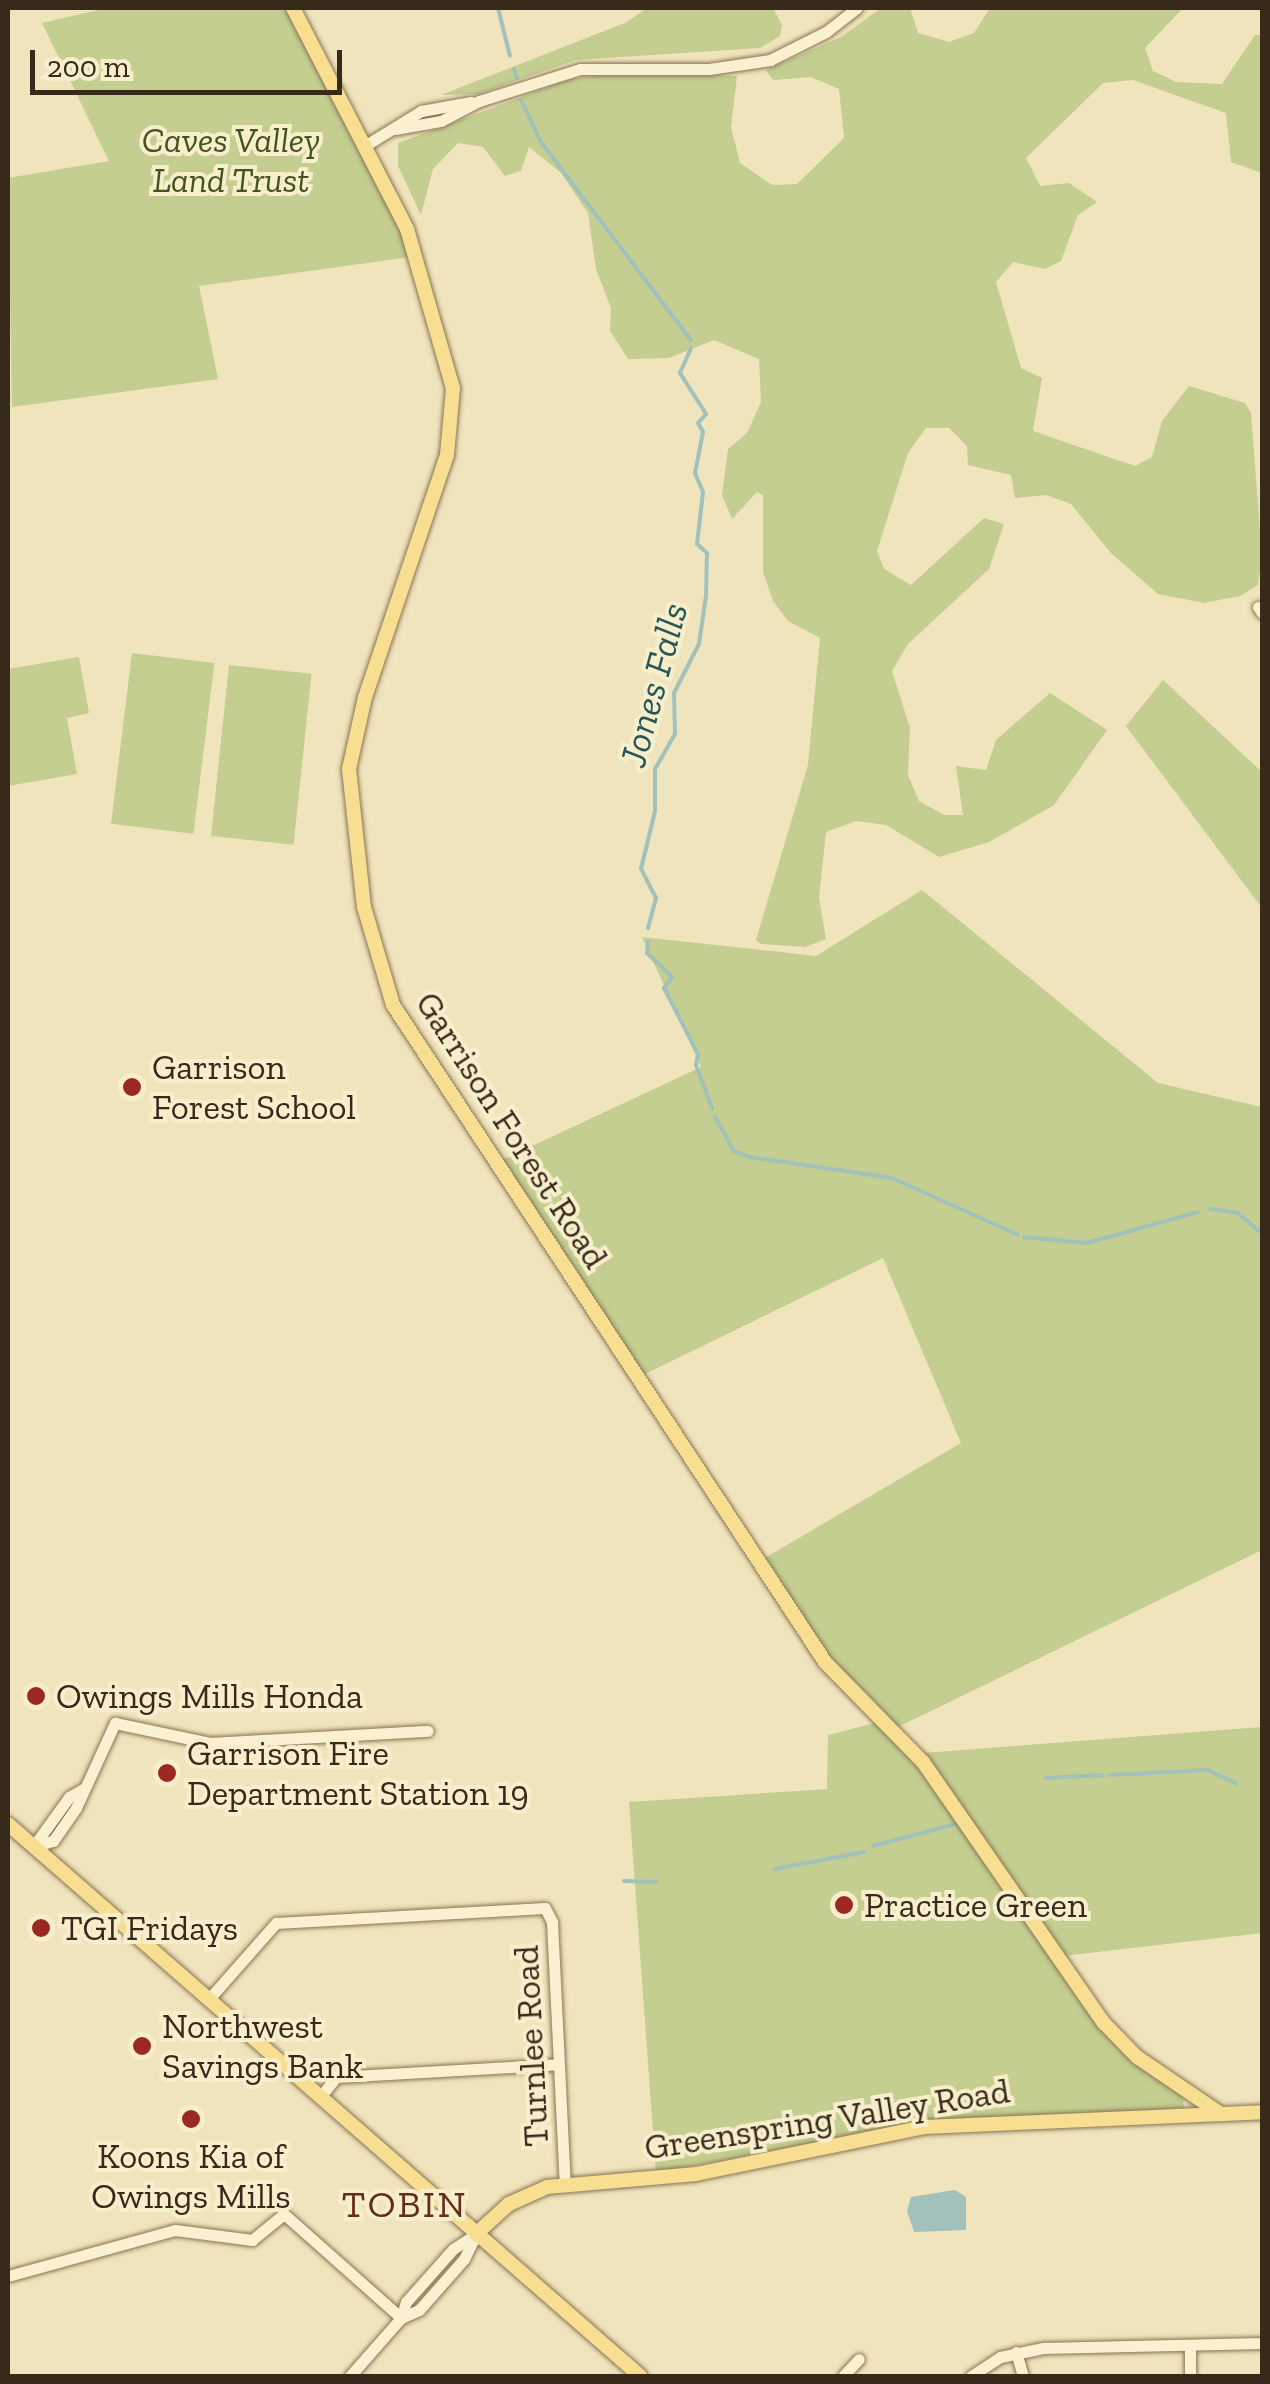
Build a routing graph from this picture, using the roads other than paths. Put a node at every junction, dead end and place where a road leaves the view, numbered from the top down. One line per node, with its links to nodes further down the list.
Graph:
1 (293, 8): 3 (main road, Garrison Forest Road)
2 (857, 8): 3 (street)
3 (366, 145): 11 (main road, Garrison Forest Road)
4 (428, 1731): 6 (street)
5 (8, 1824): 6 (main road)
6 (33, 1847): 7 (main road)
7 (208, 2000): 8 (street, Turnlee Road); 9 (main road)
8 (559, 2064): 9 (street); 12 (street, Turnlee Road)
9 (320, 2098): 13 (main road)
10 (1262, 2112): 11 (main road, Greenspring Valley Road)
11 (1221, 2114): 12 (main road, Greenspring Valley Road)
12 (565, 2184): 13 (main road, Greenspring Valley Road)
13 (476, 2234): 15 (street, Greenspring Valley Road); 21 (main road)
14 (8, 2276): 15 (street)
15 (401, 2318): 20 (street, Greenspring Valley Road)
16 (1262, 2343): 17 (street)
17 (1190, 2345): 18 (street); 25 (street)
18 (1016, 2352): 23 (street); 24 (street)
19 (859, 2359): 22 (street)
20 (350, 2376)
21 (640, 2376)
22 (843, 2376)
23 (971, 2376)
24 (1023, 2376)
25 (1190, 2376)

